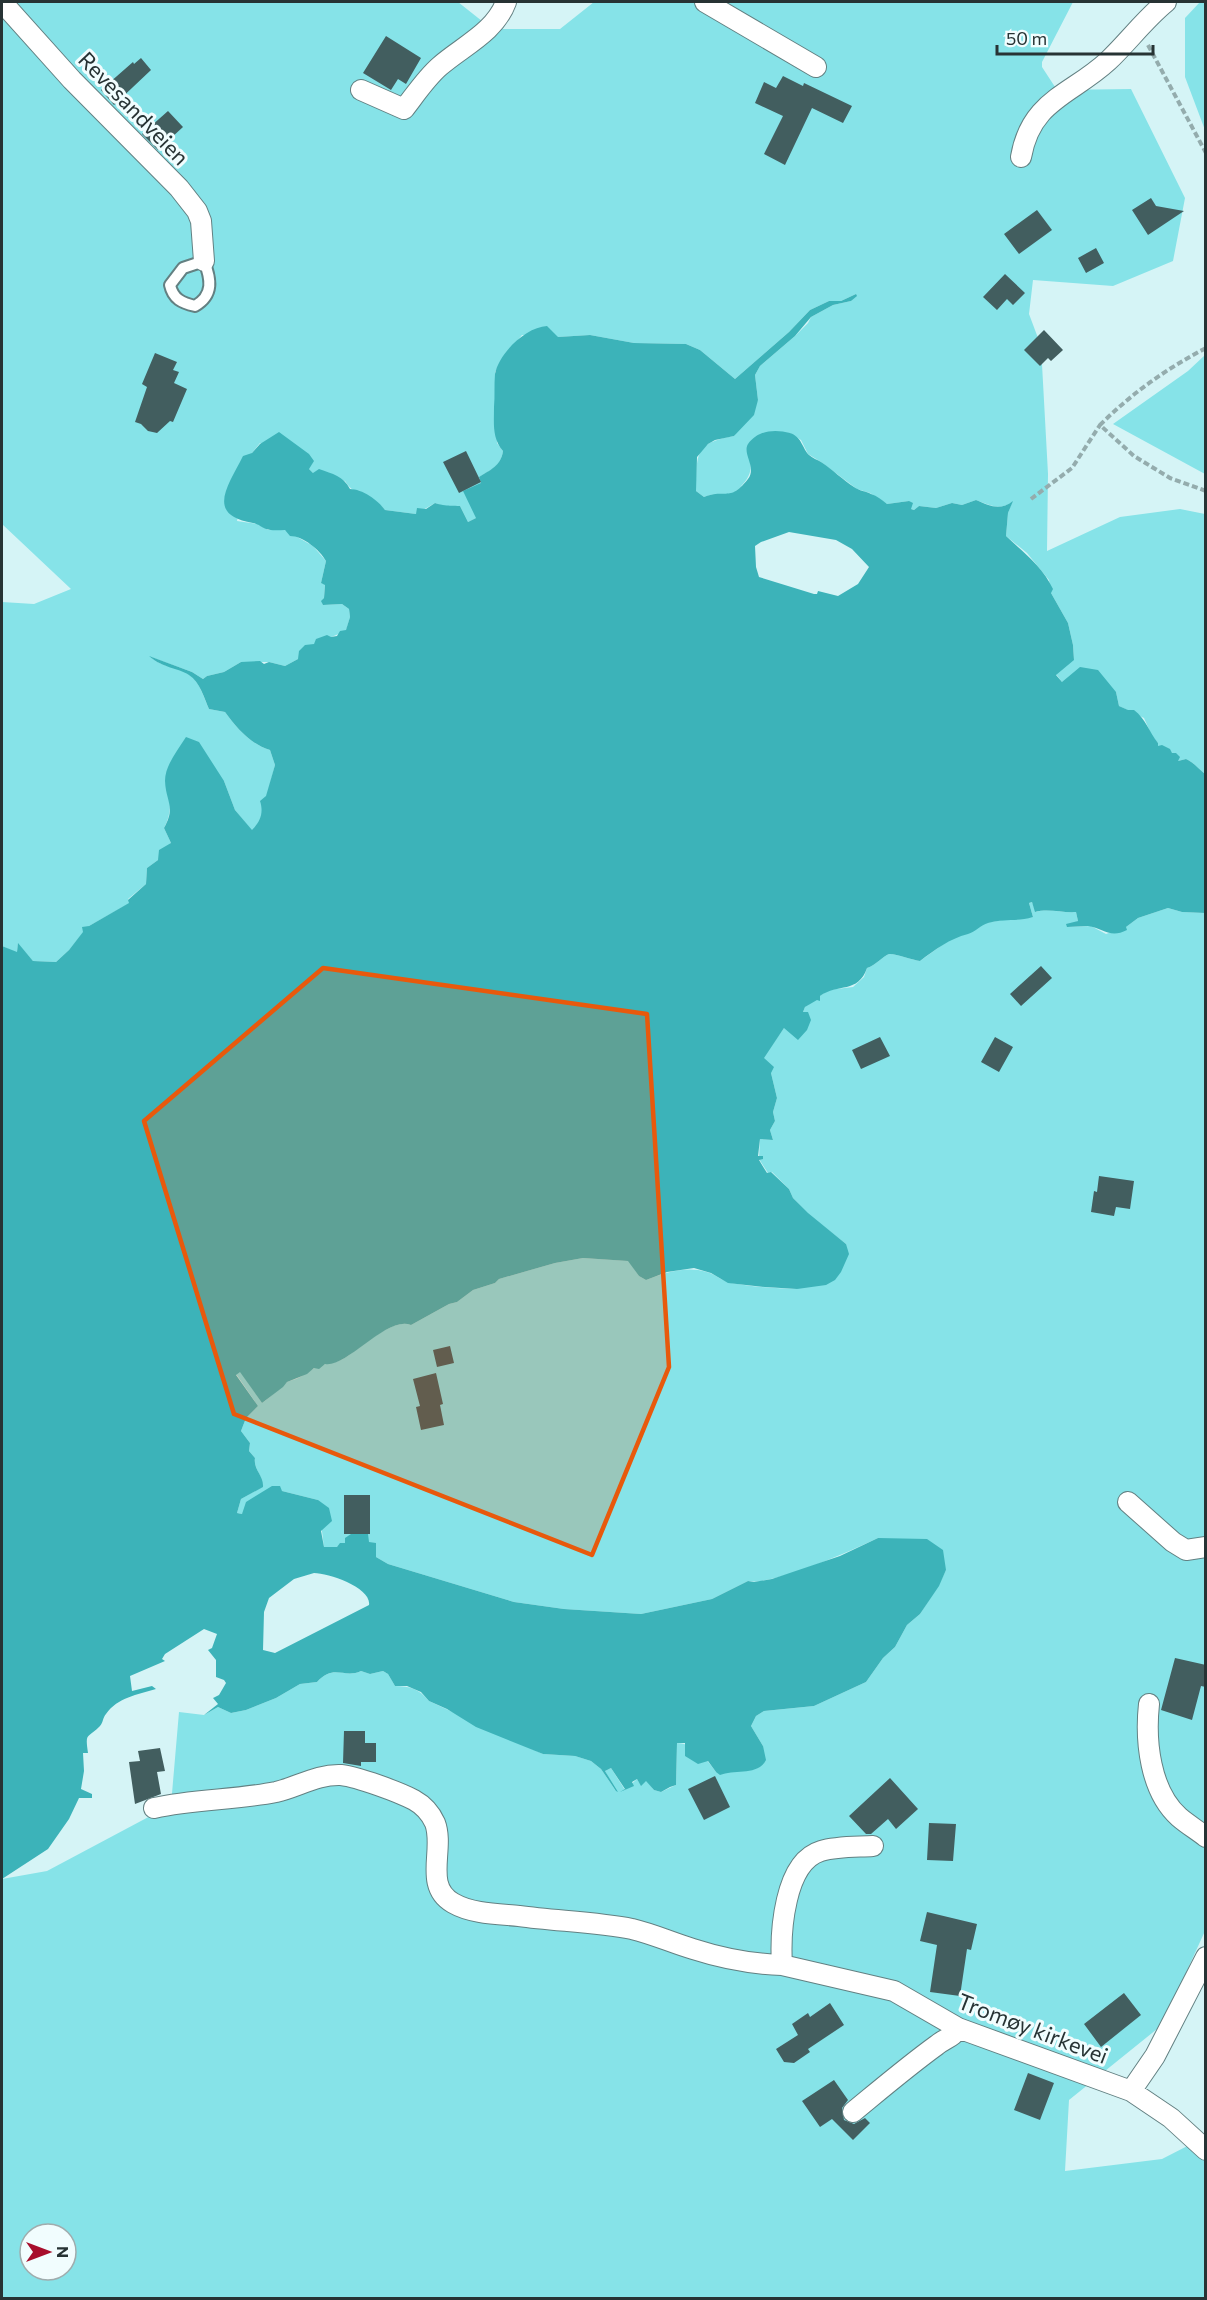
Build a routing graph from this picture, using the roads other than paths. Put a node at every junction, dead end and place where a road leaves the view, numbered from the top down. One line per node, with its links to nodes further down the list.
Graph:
1 (2, 2): 8 (street, Revesandveien)
2 (506, 2): 6 (street)
3 (705, 2): 5 (street)
4 (1166, 2): 7 (street)
5 (816, 67)
6 (361, 90)
7 (1021, 157)
8 (204, 261)
9 (1128, 1502): 10 (street)
10 (1206, 1547)
11 (1149, 1704): 13 (street)
12 (154, 1808): 16 (street, Tromøy kirkevei)
13 (1206, 1837)
14 (873, 1846): 16 (street)
15 (1206, 1957): 18 (street)
16 (782, 1965): 17 (street, Tromøy kirkevei)
17 (958, 2028): 18 (street, Tromøy kirkevei); 19 (street)
18 (1131, 2091): 20 (street, Tromøy kirkevei)
19 (853, 2112)
20 (1206, 2150)

